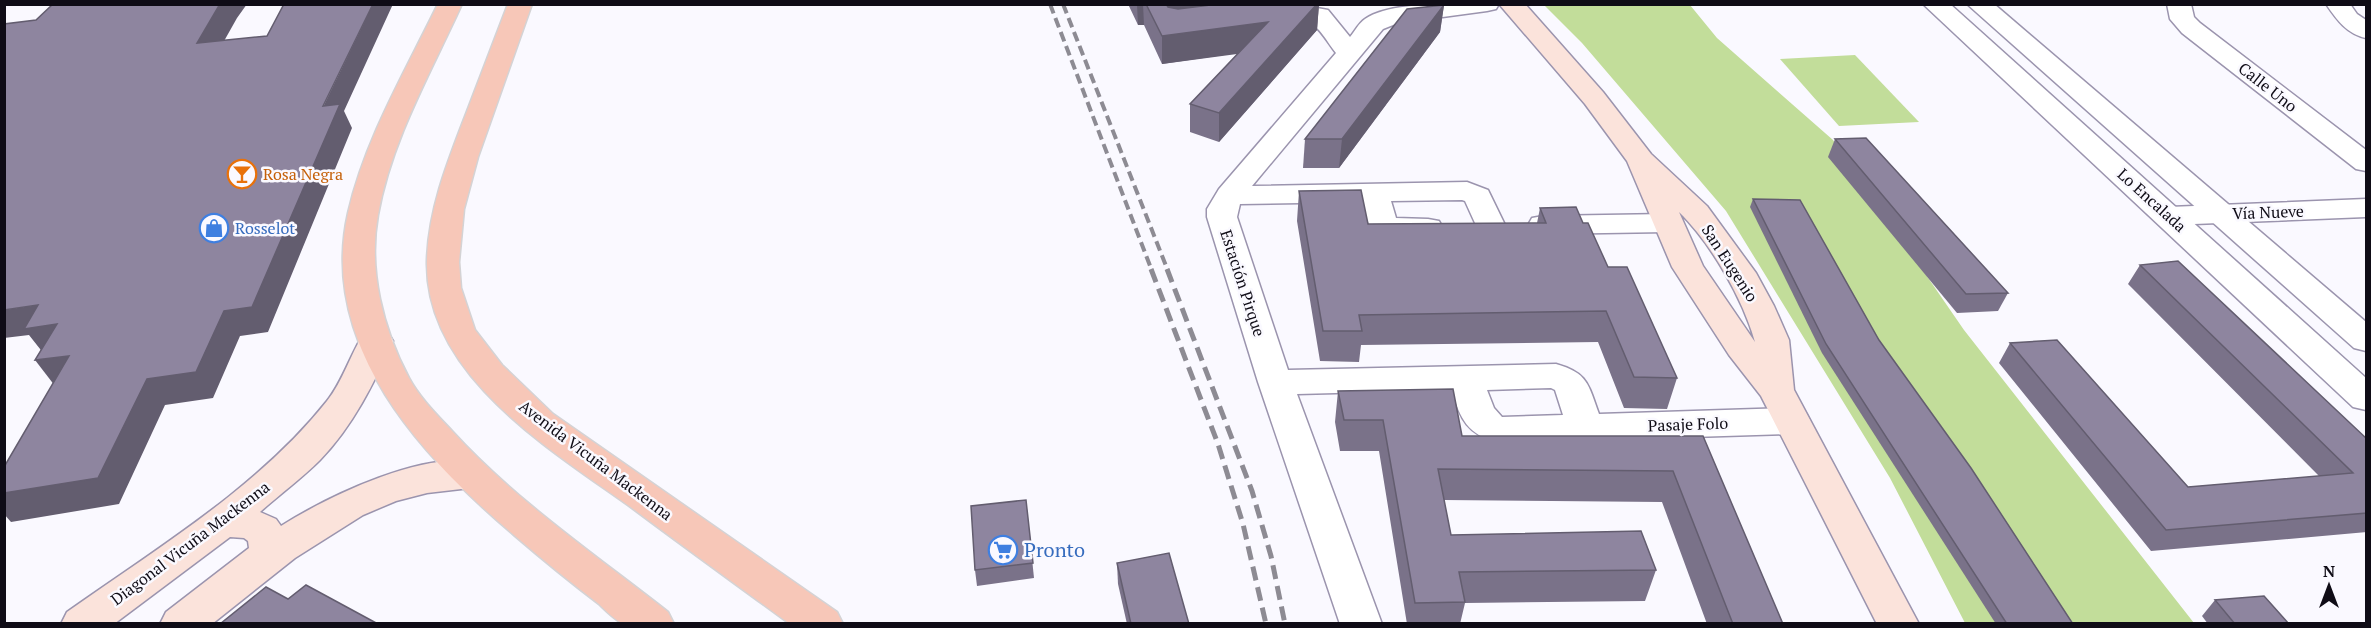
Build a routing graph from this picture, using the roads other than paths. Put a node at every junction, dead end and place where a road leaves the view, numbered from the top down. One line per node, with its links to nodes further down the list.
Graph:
1 (450, 4): 21 (main road)
2 (520, 4): 33 (main road, Avenida Vicuña Mackenna)
3 (1487, 4): 12 (street, Estación Pirque)
4 (1511, 4): 13 (main road, San Eugenio)
5 (1935, 4): 18 (street, Lo Encalada)
6 (1979, 4): 17 (street)
7 (2180, 4): 14 (street, Calle Uno)
8 (2338, 4): 11 (street)
9 (1319, 10): 10 (street); 12 (street)
10 (1253, 18)
11 (2367, 31)
12 (1349, 52): 15 (street, Estación Pirque)
13 (1641, 160): 19 (main road, San Eugenio); 25 (main road, San Eugenio)
14 (2367, 163)
15 (1229, 195): 19 (street); 23 (street, Estación Pirque)
16 (2367, 208): 17 (street, Vía Nueve)
17 (2222, 213): 18 (street, Vía Nueve); 20 (street)
18 (2169, 216): 24 (street, Lo Encalada)
19 (1667, 223): 25 (main road, San Eugenio)
20 (2367, 340)
21 (376, 341): 27 (main road); 28 (main road, Diagonal Vicuña Mackenna)
22 (1466, 377): 23 (street); 26 (street); 26 (street, Pasaje Folo)
23 (1275, 382): 34 (street, Estación Pirque)
24 (2367, 398)
25 (1784, 406): 26 (street, Pasaje Folo); 35 (main road, San Eugenio)
26 (1585, 427)
27 (470, 474): 29 (main road); 32 (main road)
28 (222, 522): 29 (main road); 30 (main road, Diagonal Vicuña Mackenna)
29 (269, 554): 31 (main road)
30 (82, 624)
31 (181, 624)
32 (653, 624)
33 (822, 624)
34 (1361, 624)
35 (1898, 624)

